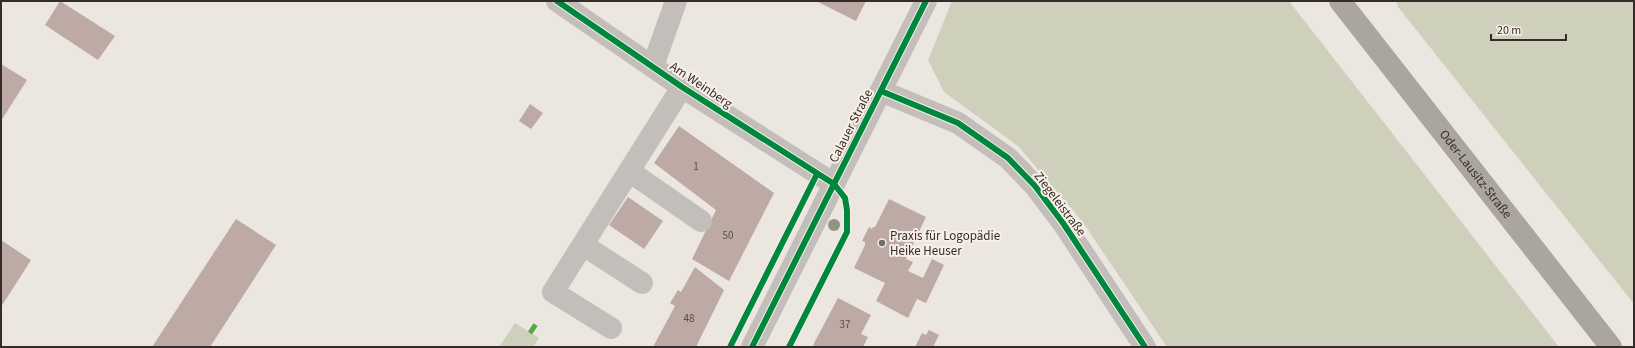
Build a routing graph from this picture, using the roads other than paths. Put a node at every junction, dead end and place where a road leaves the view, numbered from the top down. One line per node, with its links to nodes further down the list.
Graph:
1 (557, 1): 5 (street, Am Weinberg)
2 (676, 1): 5 (street)
3 (926, 1): 7 (street, Calauer Straße)
4 (1340, 1): 16 (highway, Oder-Lausitz-Straße)
5 (653, 66): 6 (street, Am Weinberg)
6 (682, 87): 8 (street); 9 (street, Am Weinberg)
7 (881, 91): 9 (street, Calauer Straße); 15 (street, Ziegeleistraße)
8 (629, 171): 10 (street); 11 (street)
9 (834, 184): 14 (street, Calauer Straße)
10 (701, 221)
11 (583, 245): 12 (street); 13 (street)
12 (642, 283)
13 (610, 328)
14 (752, 347)
15 (1145, 347)
16 (1611, 347)

